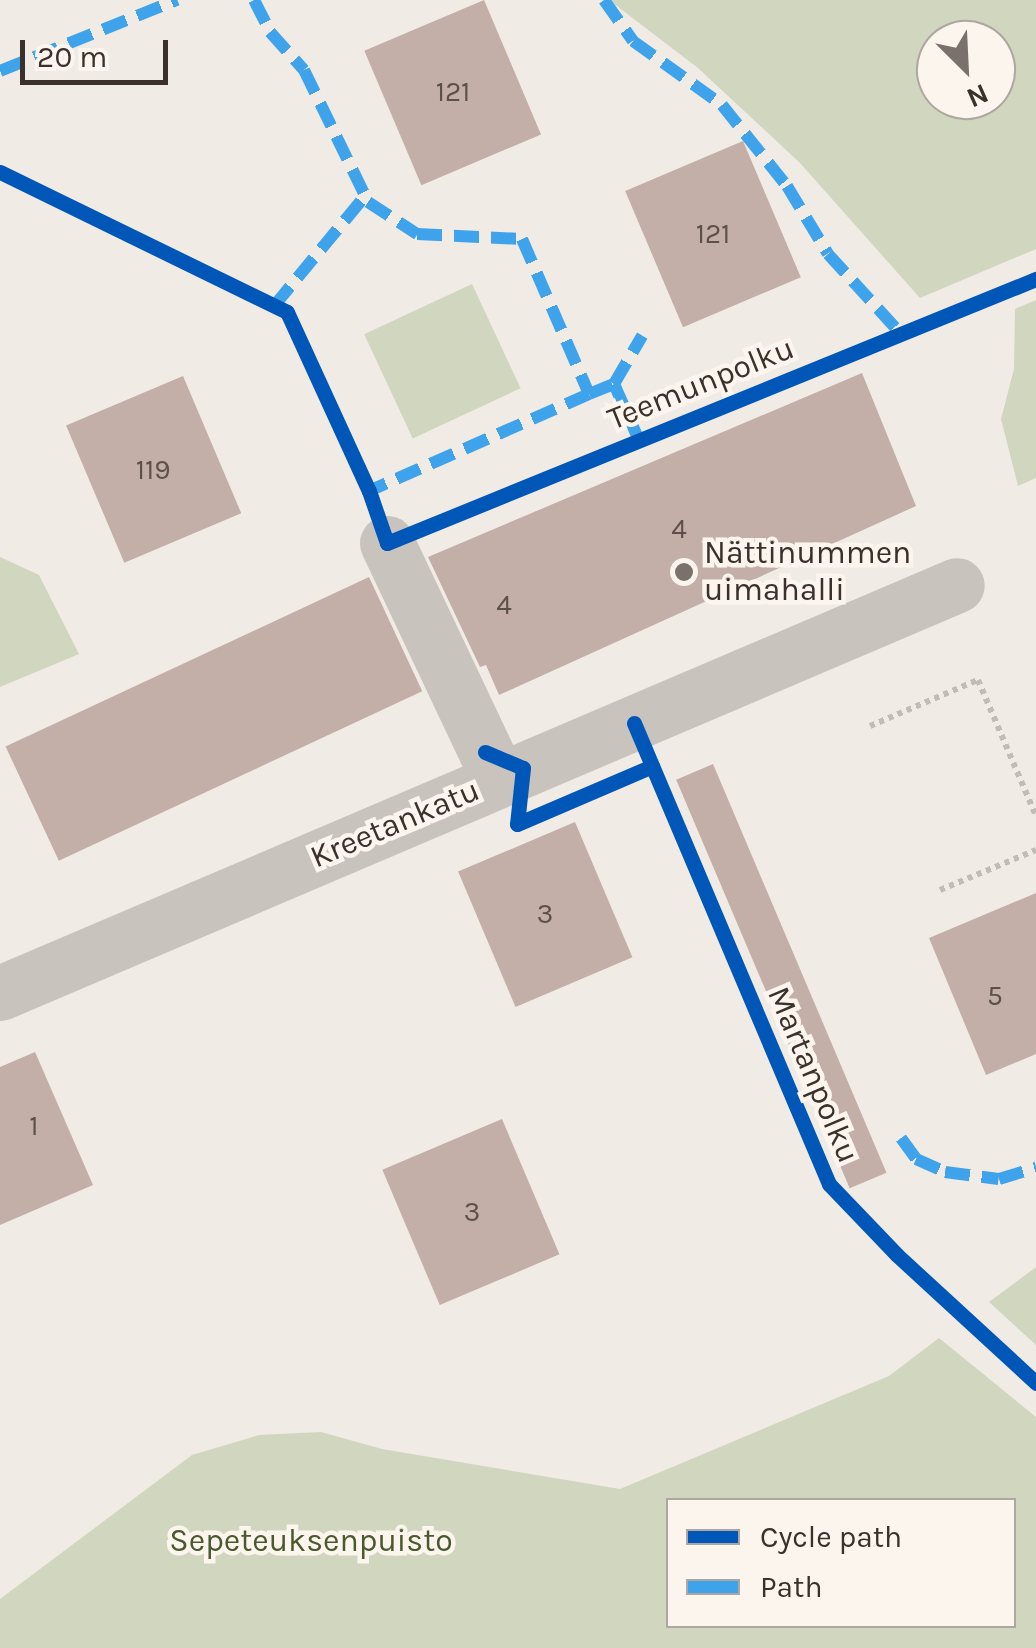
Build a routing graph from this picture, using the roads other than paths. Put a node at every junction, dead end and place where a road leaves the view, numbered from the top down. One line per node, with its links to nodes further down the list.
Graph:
1 (387, 543): 3 (street)
2 (957, 585): 3 (street, Kreetankatu)
3 (499, 780): 4 (street, Kreetankatu)
4 (0, 993)

